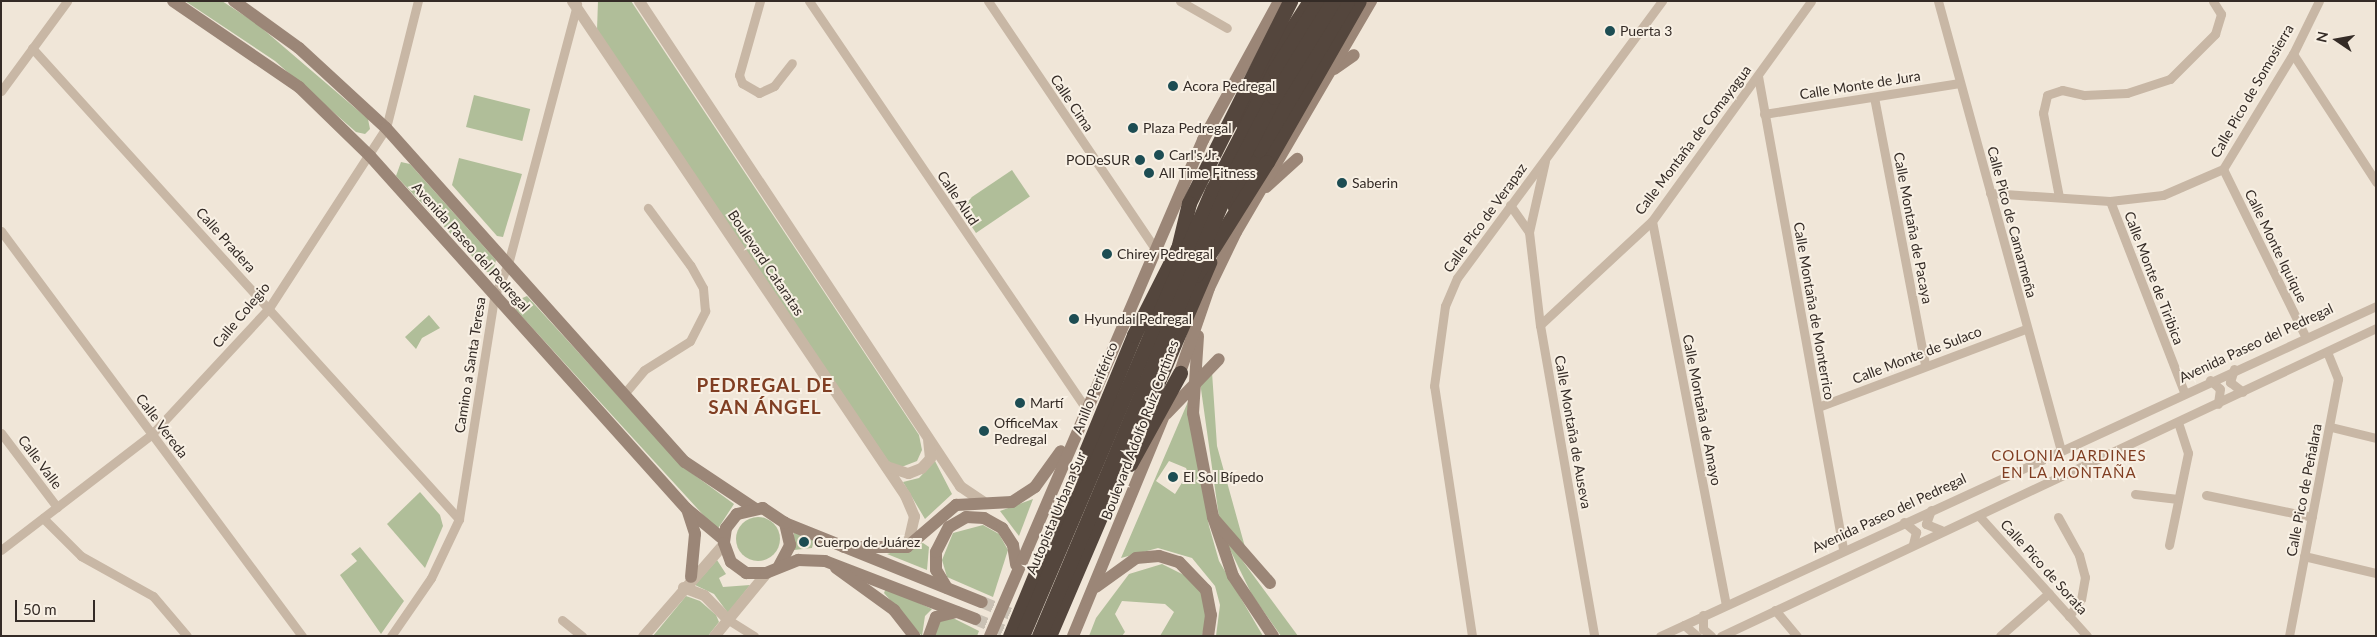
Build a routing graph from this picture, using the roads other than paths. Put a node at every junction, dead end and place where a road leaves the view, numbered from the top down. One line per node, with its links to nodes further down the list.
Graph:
1 (67, 1): 25 (street)
2 (174, 1): 36 (main road, Avenida Paseo del Pedregal)
3 (234, 1): 35 (main road, Avenida Paseo del Pedregal)
4 (418, 1): 35 (street, Calle Colegio)
5 (638, 1): 80 (street)
6 (760, 1): 28 (street)
7 (809, 1): 74 (street, Calle Alud)
8 (988, 1): 50 (street, Calle Cima)
9 (1180, 1): 24 (street)
10 (1279, 1): 50 (main road)
11 (1290, 1): 52 (highway, bridge)
12 (1310, 1): 141 (highway, Anillo Periférico)
13 (1319, 1): 52 (highway, Autopista Urbana Sur, bridge)
14 (1333, 1): 56 (highway, bridge)
15 (1347, 1): 103 (highway)
16 (1359, 1): 56 (highway, bridge)
17 (1371, 1): 29 (main road, Boulevard Adolfo Ruiz Cortines)
18 (1662, 1): 37 (street, Calle Pico de Verapaz)
19 (1812, 1): 30 (street, Calle Montaña de Comayagua)
20 (1938, 1): 31 (street, Calle Pico de Camarmeña)
21 (2213, 1): 43 (street)
22 (2318, 1): 26 (street, Calle Pico de Somosierra)
23 (575, 3): 51 (street, Camino a Santa Teresa); 84 (street, Boulevard Cataratas)
24 (1226, 28)
25 (32, 48): 32 (street); 55 (street, Calle Pradera)
26 (2293, 54): 39 (street, Calle Pico de Somosierra); 40 (street)
27 (1354, 56): 29 (main road)
28 (792, 63)
29 (1332, 71): 41 (main road, Boulevard Adolfo Ruiz Cortines)
30 (1758, 76): 34 (street, Calle Montaña de Monterrico); 47 (street, Calle Montaña de Comayagua)
31 (1960, 83): 33 (street, Calle Monte de Jura); 42 (street, Calle Pico de Camarmeña)
32 (1, 90)
33 (1874, 96): 34 (street, Calle Monte de Jura); 64 (street, Calle Montaña de Pacaya)
34 (1764, 114): 73 (street, Calle Montaña de Monterrico)
35 (386, 128): 36 (street, Calle Colegio); 51 (main road, Avenida Paseo del Pedregal)
36 (370, 156): 54 (main road, Avenida Paseo del Pedregal); 55 (street, Calle Colegio)
37 (1546, 157): 45 (street, Calle Pico de Verapaz); 49 (street, Calle Montaña de Auseva)
38 (1297, 159): 41 (main road)
39 (2222, 169): 44 (street, Calle Pico de Somosierra); 61 (street, Calle Monte Iquique)
40 (2376, 182)
41 (1258, 193): 53 (main road, Boulevard Adolfo Ruiz Cortines)
42 (1990, 193): 43 (street, Calle Pico de Somosierra); 60 (street, Calle Pico de Camarmeña)
43 (2059, 197): 44 (street, Calle Pico de Somosierra)
44 (2110, 201): 69 (street, Calle Monte de Tiribica)
45 (1510, 204): 49 (street, Calle Montaña de Auseva); 148 (street, Calle Pico de Verapaz)
46 (648, 208): 71 (street)
47 (1652, 221): 58 (street, Calle Montaña de Comayagua); 122 (street, Calle Montaña de Amayo)
48 (1, 231): 81 (street, Calle Vereda)
49 (1529, 232): 58 (street, Calle Montaña de Auseva)
50 (1155, 249): 74 (main road)
51 (508, 264): 54 (street, Camino a Santa Teresa); 71 (main road, Avenida Paseo del Pedregal)
52 (1169, 288): 142 (highway, Autopista Urbana Sur, bridge)
53 (1209, 288): 66 (main road, Boulevard Adolfo Ruiz Cortines); 68 (main road)
54 (494, 297): 91 (main road, Avenida Paseo del Pedregal); 98 (street, Camino a Santa Teresa)
55 (268, 308): 81 (street, Calle Colegio); 98 (street, Calle Pradera)
56 (1176, 308): 143 (highway, bridge)
57 (2374, 308): 61 (street, Avenida Paseo del Pedregal)
58 (1540, 325): 149 (street, Calle Montaña de Auseva)
59 (2376, 327): 62 (street)
60 (2026, 329): 64 (street, Calle Monte de Sulaco); 83 (street, Calle Pico de Camarmeña)
61 (2305, 336): 65 (street, Avenida Paseo del Pedregal)
62 (2328, 352): 70 (street); 77 (street, Calle Pico de Peñalara)
63 (1219, 360): 68 (main road)
64 (1925, 364): 73 (street, Calle Monte de Sulaco)
65 (2234, 369): 67 (street, Avenida Paseo del Pedregal); 70 (street)
66 (1180, 372): 75 (main road, Boulevard Adolfo Ruiz Cortines); 103 (highway)
67 (2210, 380): 69 (street, Avenida Paseo del Pedregal); 72 (street)
68 (1193, 386): 75 (main road); 93 (main road)
69 (2184, 392): 83 (street, Avenida Paseo del Pedregal)
70 (2243, 392): 72 (street)
71 (624, 394): 90 (main road, Avenida Paseo del Pedregal)
72 (2218, 404): 76 (street)
73 (1818, 407): 109 (street, Calle Montaña de Monterrico)
74 (1086, 408): 79 (main road)
75 (1164, 416): 120 (main road, Boulevard Adolfo Ruiz Cortines)
76 (2178, 422): 87 (street); 94 (street)
77 (2331, 427): 82 (street); 96 (street, Calle Pico de Peñalara)
78 (1, 433): 89 (street, Calle Valle)
79 (1074, 433): 88 (main road); 113 (main road)
80 (926, 434): 84 (street); 88 (street)
81 (151, 435): 89 (street, Calle Colegio); 132 (street, Calle Vereda)
82 (2376, 438)
83 (2061, 450): 92 (street, Avenida Paseo del Pedregal)
84 (882, 464): 106 (street, Boulevard Cataratas)
85 (2135, 494): 87 (street)
86 (2206, 495): 96 (street)
87 (2178, 498): 105 (street)
88 (982, 501): 106 (main road)
89 (57, 507): 97 (street, Calle Colegio)
90 (754, 508): 100 (main road); 102 (main road)
91 (687, 509): 102 (main road, Avenida Paseo del Pedregal); 116 (main road)
92 (1931, 510): 99 (street, Avenida Paseo del Pedregal); 101 (street)
93 (1213, 517): 117 (main road); 147 (main road)
94 (1980, 517): 101 (street); 119 (street, Calle Pico de Sorata)
95 (2058, 517): 126 (street)
96 (2312, 517): 110 (street, Calle Pico de Peñalara)
97 (43, 518): 108 (street, Calle Colegio); 131 (street)
98 (458, 519): 133 (street, Camino a Santa Teresa)
99 (1904, 522): 104 (street); 109 (street, Avenida Paseo del Pedregal)
100 (785, 523): 107 (main road); 112 (main road)
101 (1942, 530): 104 (street)
102 (724, 541): 114 (main road); 116 (street)
103 (1086, 544): 144 (highway)
104 (1912, 544): 123 (street)
105 (2169, 545)
106 (907, 546): 107 (main road)
107 (844, 547): 118 (main road)
108 (1, 550)
109 (1843, 550): 122 (street, Avenida Paseo del Pedregal)
110 (2304, 556): 115 (street); 157 (street, Calle Pico de Peñalara)
111 (826, 561): 112 (main road); 124 (main road); 138 (main road)
112 (779, 566): 114 (main road)
113 (1016, 567): 118 (main road); 140 (main road)
114 (766, 573): 127 (street)
115 (2376, 573)
116 (687, 582): 127 (street); 135 (street)
117 (1270, 582)
118 (948, 590): 121 (main road)
119 (2048, 593): 126 (street, Calle Pico de Sorata); 155 (street)
120 (1089, 597): 145 (main road, Boulevard Adolfo Ruiz Cortines); 146 (main road)
121 (982, 602)
122 (1726, 605): 125 (street, Avenida Paseo del Pedregal)
123 (1775, 610): 153 (street); 154 (street)
124 (957, 612): 128 (main road); 139 (main road)
125 (1703, 616): 130 (street, Avenida Paseo del Pedregal); 152 (street)
126 (2069, 616): 156 (street, Calle Pico de Sorata)
127 (727, 619): 136 (street); 137 (street)
128 (975, 619)
129 (562, 620): 134 (street)
130 (1684, 625): 150 (street, Avenida Paseo del Pedregal); 151 (street)
131 (187, 636)
132 (302, 636)
133 (391, 636)
134 (582, 636)
135 (643, 636)
136 (714, 636)
137 (754, 636)
138 (914, 636)
139 (929, 636)
140 (990, 636)
141 (1010, 636)
142 (1022, 636)
143 (1038, 636)
144 (1049, 636)
145 (1073, 636)
146 (1208, 636)
147 (1273, 636)
148 (1472, 636)
149 (1594, 636)
150 (1660, 636)
151 (1697, 636)
152 (1711, 636)
153 (1721, 636)
154 (1797, 636)
155 (2000, 636)
156 (2087, 636)
157 (2289, 636)

